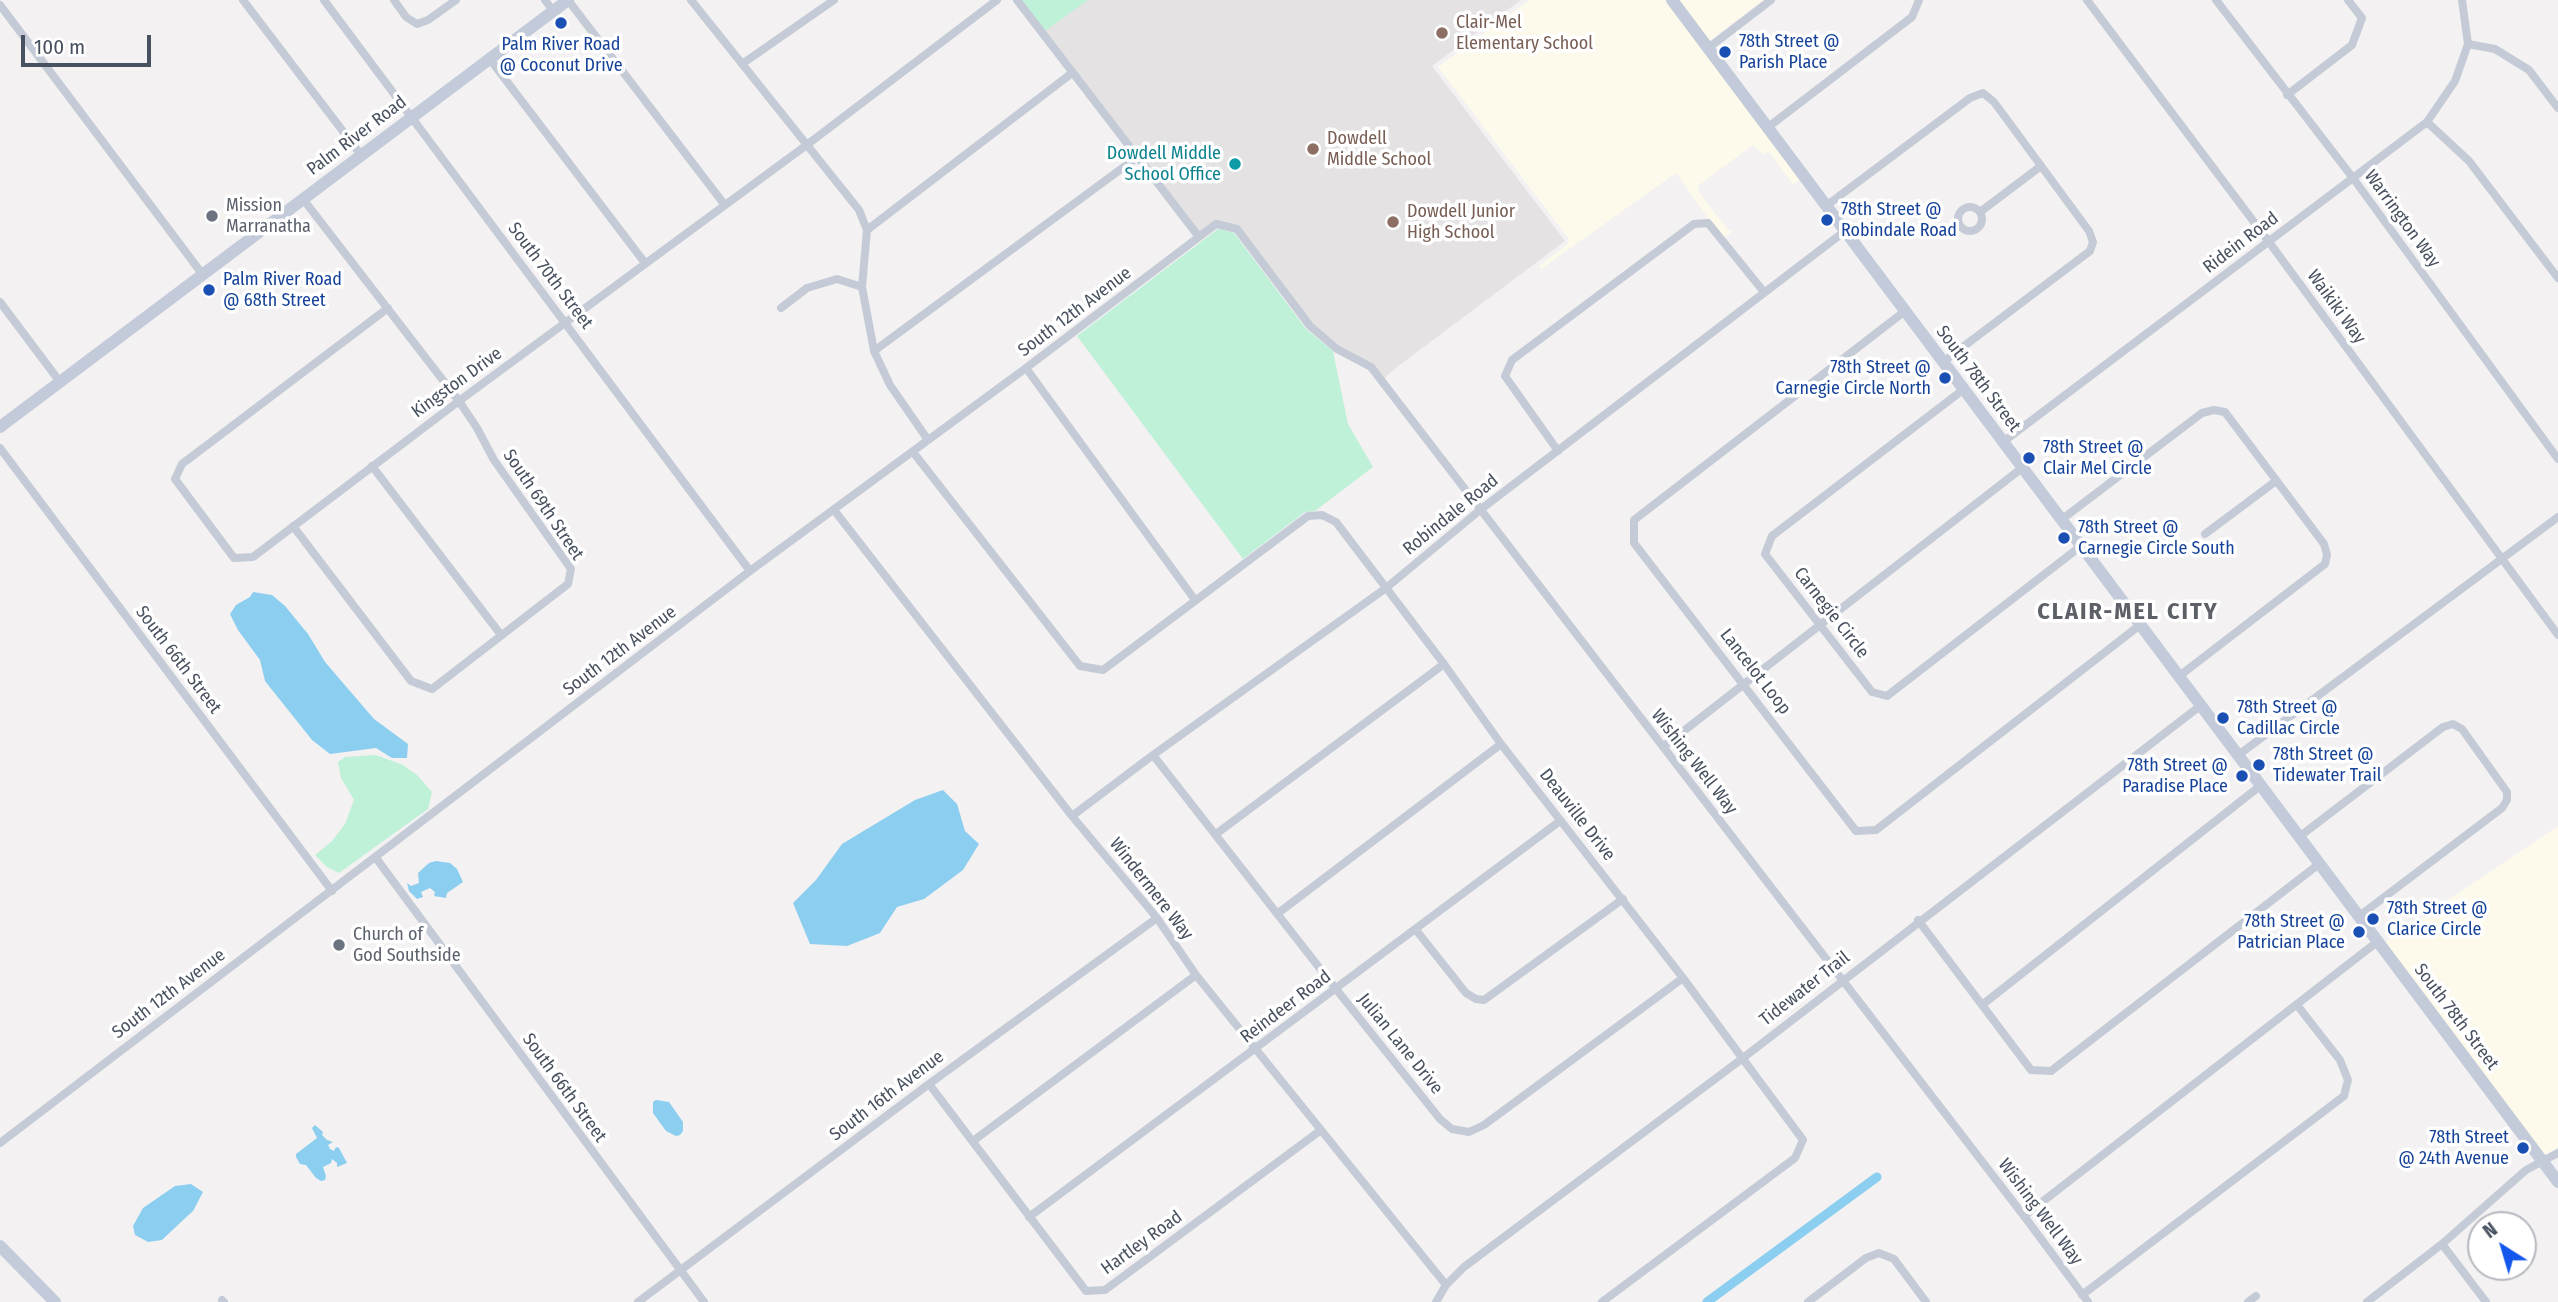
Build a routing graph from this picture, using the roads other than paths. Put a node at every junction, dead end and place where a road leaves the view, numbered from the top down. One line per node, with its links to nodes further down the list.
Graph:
1 (243, 0): 29 (street)
2 (324, 0): 25 (street, South 70th Street)
3 (394, 0): 4 (street)
4 (456, 0)
5 (691, 0): 21 (street)
6 (997, 0): 28 (street, Kingston Drive)
7 (1017, 0): 22 (street)
8 (1672, 0): 19 (street, South 78th Street)
9 (1771, 0): 19 (street)
10 (1919, 0): 27 (street)
11 (2087, 0): 40 (street, Waikiki Way)
12 (2216, 0): 23 (street, Warrington Way)
13 (2348, 0): 23 (street)
14 (2462, 0): 18 (street)
15 (831, 1): 21 (street)
16 (559, 2): 20 (street, Palm River Road); 34 (street)
17 (0, 5): 43 (street)
18 (2468, 44): 24 (street); 26 (street, Ridein Road)
19 (1707, 48): 27 (street, South 78th Street)
20 (489, 58): 25 (street, Palm River Road); 42 (street)
21 (742, 64): 28 (street)
22 (1072, 73): 30 (street); 37 (street)
23 (2287, 95): 32 (street, Warrington Way)
24 (2558, 108)
25 (411, 117): 29 (street, Palm River Road); 51 (street, South 70th Street)
26 (2427, 121): 32 (street, Ridein Road); 44 (street)
27 (1767, 128): 35 (street, South 78th Street)
28 (808, 144): 34 (street, Kingston Drive); 37 (street)
29 (361, 155): 33 (street, Palm River Road)
30 (1136, 158): 39 (street); 52 (street)
31 (2040, 166): 35 (street); 36 (street); 53 (street)
32 (2353, 178): 40 (street, Ridein Road); 64 (street, Warrington Way)
33 (303, 199): 43 (street, Palm River Road); 48 (street, South 69th Street)
34 (724, 204): 42 (street, Kingston Drive)
35 (1826, 205): 38 (street, South 78th Street)
36 (1980, 212)
37 (867, 230): 45 (street)
38 (1845, 230): 46 (street, Robindale Road); 50 (street, South 78th Street)
39 (1199, 237): 41 (street, South 12th Avenue); 54 (street, South 12th Avenue)
40 (2269, 242): 60 (street, Ridein Road); 75 (street, Waikiki Way)
41 (1259, 259): 69 (street, Wishing Well Way)
42 (645, 263): 51 (street, Kingston Drive)
43 (203, 275): 55 (street, Palm River Road)
44 (2558, 278)
45 (862, 286): 49 (street); 52 (street)
46 (1764, 292): 62 (street, Robindale Road); 62 (street)
47 (0, 302): 55 (street)
48 (388, 308): 57 (street, South 69th Street); 72 (street, Kingston Drive)
49 (781, 308)
50 (1905, 311): 53 (street, South 78th Street); 85 (street, Lancelot Loop)
51 (565, 323): 57 (street, Kingston Drive); 76 (street, South 70th Street)
52 (874, 351): 59 (street)
53 (1943, 362): 56 (street, South 78th Street)
54 (1026, 368): 59 (street, South 12th Avenue); 78 (street)
55 (60, 382): 58 (street, Palm River Road)
56 (1964, 389): 60 (street, South 78th Street); 79 (street, Carnegie Circle)
57 (459, 401): 65 (street, Kingston Drive); 81 (street, South 69th Street)
58 (0, 427)
59 (928, 440): 63 (street, South 12th Avenue)
60 (2003, 442): 66 (street, South 78th Street)
61 (0, 448): 98 (street, South 66th Street)
62 (1558, 451): 69 (street, Robindale Road)
63 (912, 452): 68 (street, South 12th Avenue); 78 (street)
64 (2558, 459)
65 (372, 466): 72 (street, Kingston Drive); 81 (street)
66 (2022, 468): 71 (street, South 78th Street); 79 (street)
67 (2276, 481): 71 (street); 73 (street); 84 (street)
68 (834, 510): 76 (street, South 12th Avenue); 92 (street, Windermere Way)
69 (1480, 510): 77 (street, Robindale Road); 88 (street, Wishing Well Way)
70 (2558, 517): 75 (street)
71 (2061, 520): 74 (street, South 78th Street)
72 (293, 526): 81 (street, South 69th Street)
73 (2205, 534)
74 (2081, 547): 79 (street, Carnegie Circle); 80 (street, South 78th Street)
75 (2500, 558): 82 (street, Waikiki Way); 90 (street)
76 (750, 571): 96 (street, South 12th Avenue)
77 (1386, 588): 78 (street, Deauville Drive); 83 (street, Deauville Drive); 89 (street, Robindale Road)
78 (1195, 600)
79 (1820, 625): 85 (street)
80 (2140, 625): 84 (street, South 78th Street); 85 (street, Lancelot Loop)
81 (501, 635)
82 (2558, 635)
83 (1444, 664): 87 (street, Deauville Drive); 94 (street)
84 (2178, 677): 86 (street, South 78th Street)
85 (1744, 683): 88 (street)
86 (2200, 706): 90 (street, South 78th Street); 103 (street, Tidewater Trail)
87 (1501, 744): 93 (street, Deauville Drive); 100 (street)
88 (1663, 747): 108 (street, Wishing Well Way)
89 (1153, 755): 92 (street, Robindale Road); 94 (street, Julian Lane Drive)
90 (2237, 756): 91 (street, South 78th Street)
91 (2260, 786): 95 (street, South 78th Street); 110 (street)
92 (1073, 816): 102 (street, Windermere Way)
93 (1560, 821): 99 (street, Deauville Drive); 104 (street, Reindeer Road)
94 (1216, 834): 100 (street, Julian Lane Drive)
95 (2299, 837): 97 (street, South 78th Street); 101 (street)
96 (376, 858): 98 (street, South 12th Avenue); 125 (street, South 66th Street)
97 (2319, 864): 101 (street, South 78th Street); 110 (street)
98 (332, 891): 117 (street, South 12th Avenue)
99 (1623, 899): 104 (street); 107 (street, Deauville Drive)
100 (1277, 914): 109 (street, Julian Lane Drive)
101 (2358, 916): 105 (street, South 78th Street)
102 (1157, 918): 106 (street, Windermere Way); 114 (street, South 16th Avenue)
103 (1918, 920): 108 (street, Tidewater Trail); 110 (street)
104 (1416, 930): 109 (street, Reindeer Road)
105 (2377, 942): 111 (street); 119 (street, South 78th Street)
106 (1196, 975): 112 (street, Windermere Way); 116 (street)
107 (1683, 978): 109 (street, Julian Lane Drive); 113 (street, Deauville Drive)
108 (1842, 981): 113 (street, Tidewater Trail); 121 (street, Wishing Well Way)
109 (1336, 989): 112 (street, Reindeer Road)
110 (1982, 1005)
111 (2298, 1005): 121 (street); 128 (street)
112 (1256, 1049): 115 (street, Windermere Way); 122 (street, Reindeer Road)
113 (1742, 1058): 126 (street, Tidewater Trail); 133 (street, Deauville Drive)
114 (929, 1084): 116 (street, Hartley Road); 125 (street, South 16th Avenue)
115 (1321, 1130): 122 (street, Hartley Road); 126 (street, Windermere Way)
116 (973, 1141): 122 (street, Hartley Road)
117 (0, 1143)
118 (2558, 1153): 119 (street)
119 (2543, 1162): 120 (street, South 78th Street); 123 (street)
120 (2558, 1182)
121 (2024, 1216): 128 (street, Wishing Well Way)
122 (1029, 1217)
123 (2442, 1244): 137 (street); 138 (street)
124 (0, 1246): 129 (street)
125 (679, 1271): 130 (street, South 16th Avenue); 131 (street, South 66th Street)
126 (1446, 1285): 132 (street, Tidewater Trail)
127 (2256, 1296): 136 (street)
128 (2085, 1298)
129 (55, 1302)
130 (638, 1302)
131 (704, 1302)
132 (1436, 1302)
133 (1602, 1302)
134 (1808, 1302): 135 (street)
135 (1926, 1302)
136 (2248, 1302)
137 (2367, 1302)
138 (2486, 1302)

